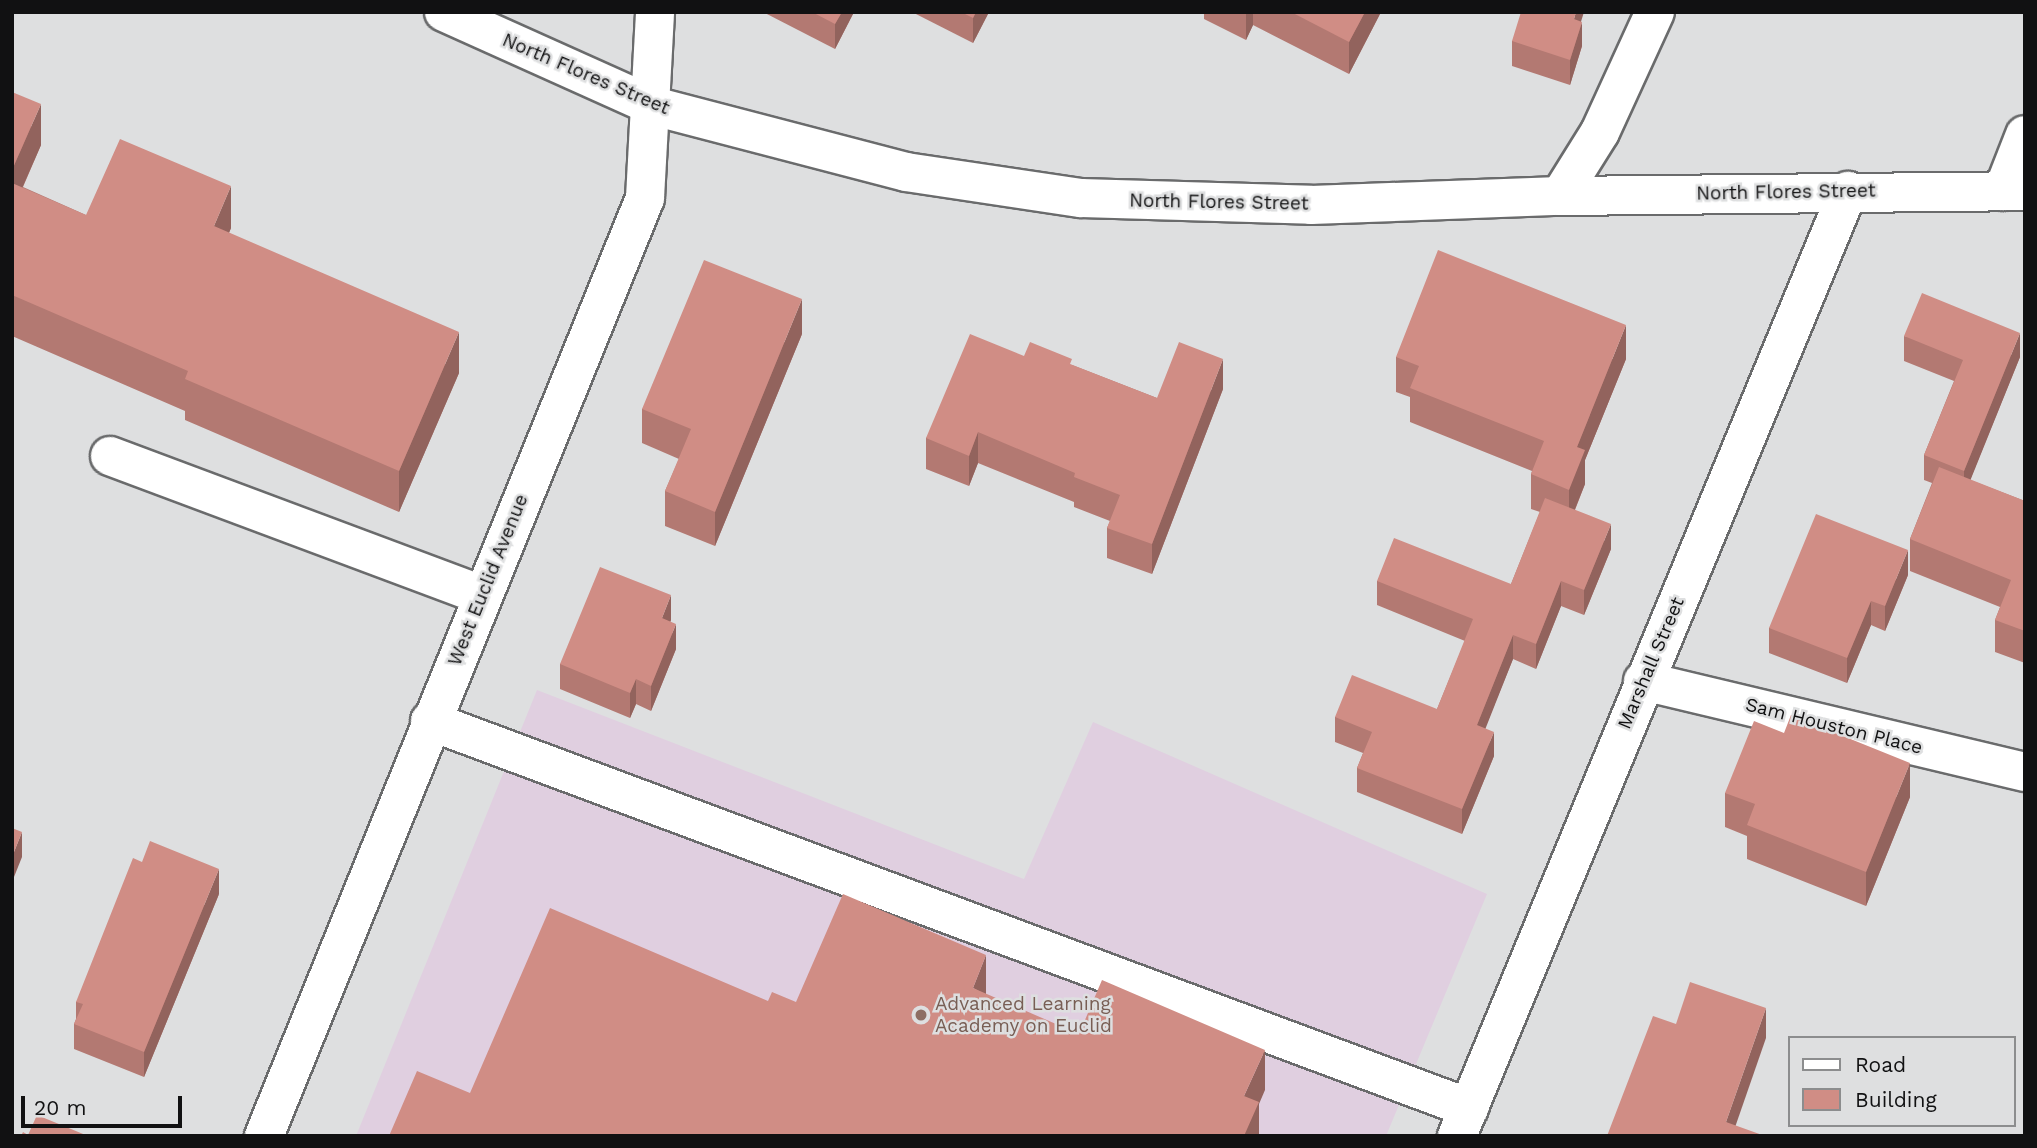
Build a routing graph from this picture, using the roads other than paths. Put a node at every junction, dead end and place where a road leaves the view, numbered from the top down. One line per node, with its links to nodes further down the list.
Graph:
1 (444, 12): 4 (street, North Flores Street)
2 (656, 12): 4 (street, West Euclid Avenue)
3 (1655, 12): 8 (street)
4 (653, 106): 8 (street, North Flores Street); 10 (street, West Euclid Avenue)
5 (2025, 135): 7 (street)
6 (1848, 191): 7 (street, North Flores Street); 8 (street, North Flores Street); 11 (street, Marshall Street)
7 (2014, 191)
8 (1560, 195)
9 (110, 456): 10 (street)
10 (481, 595): 12 (street, West Euclid Avenue)
11 (1643, 681): 13 (street, Sam Houston Place); 14 (street, Marshall Street)
12 (430, 721): 14 (street); 15 (street, West Euclid Avenue)
13 (2025, 772)
14 (1463, 1122)
15 (264, 1136)

